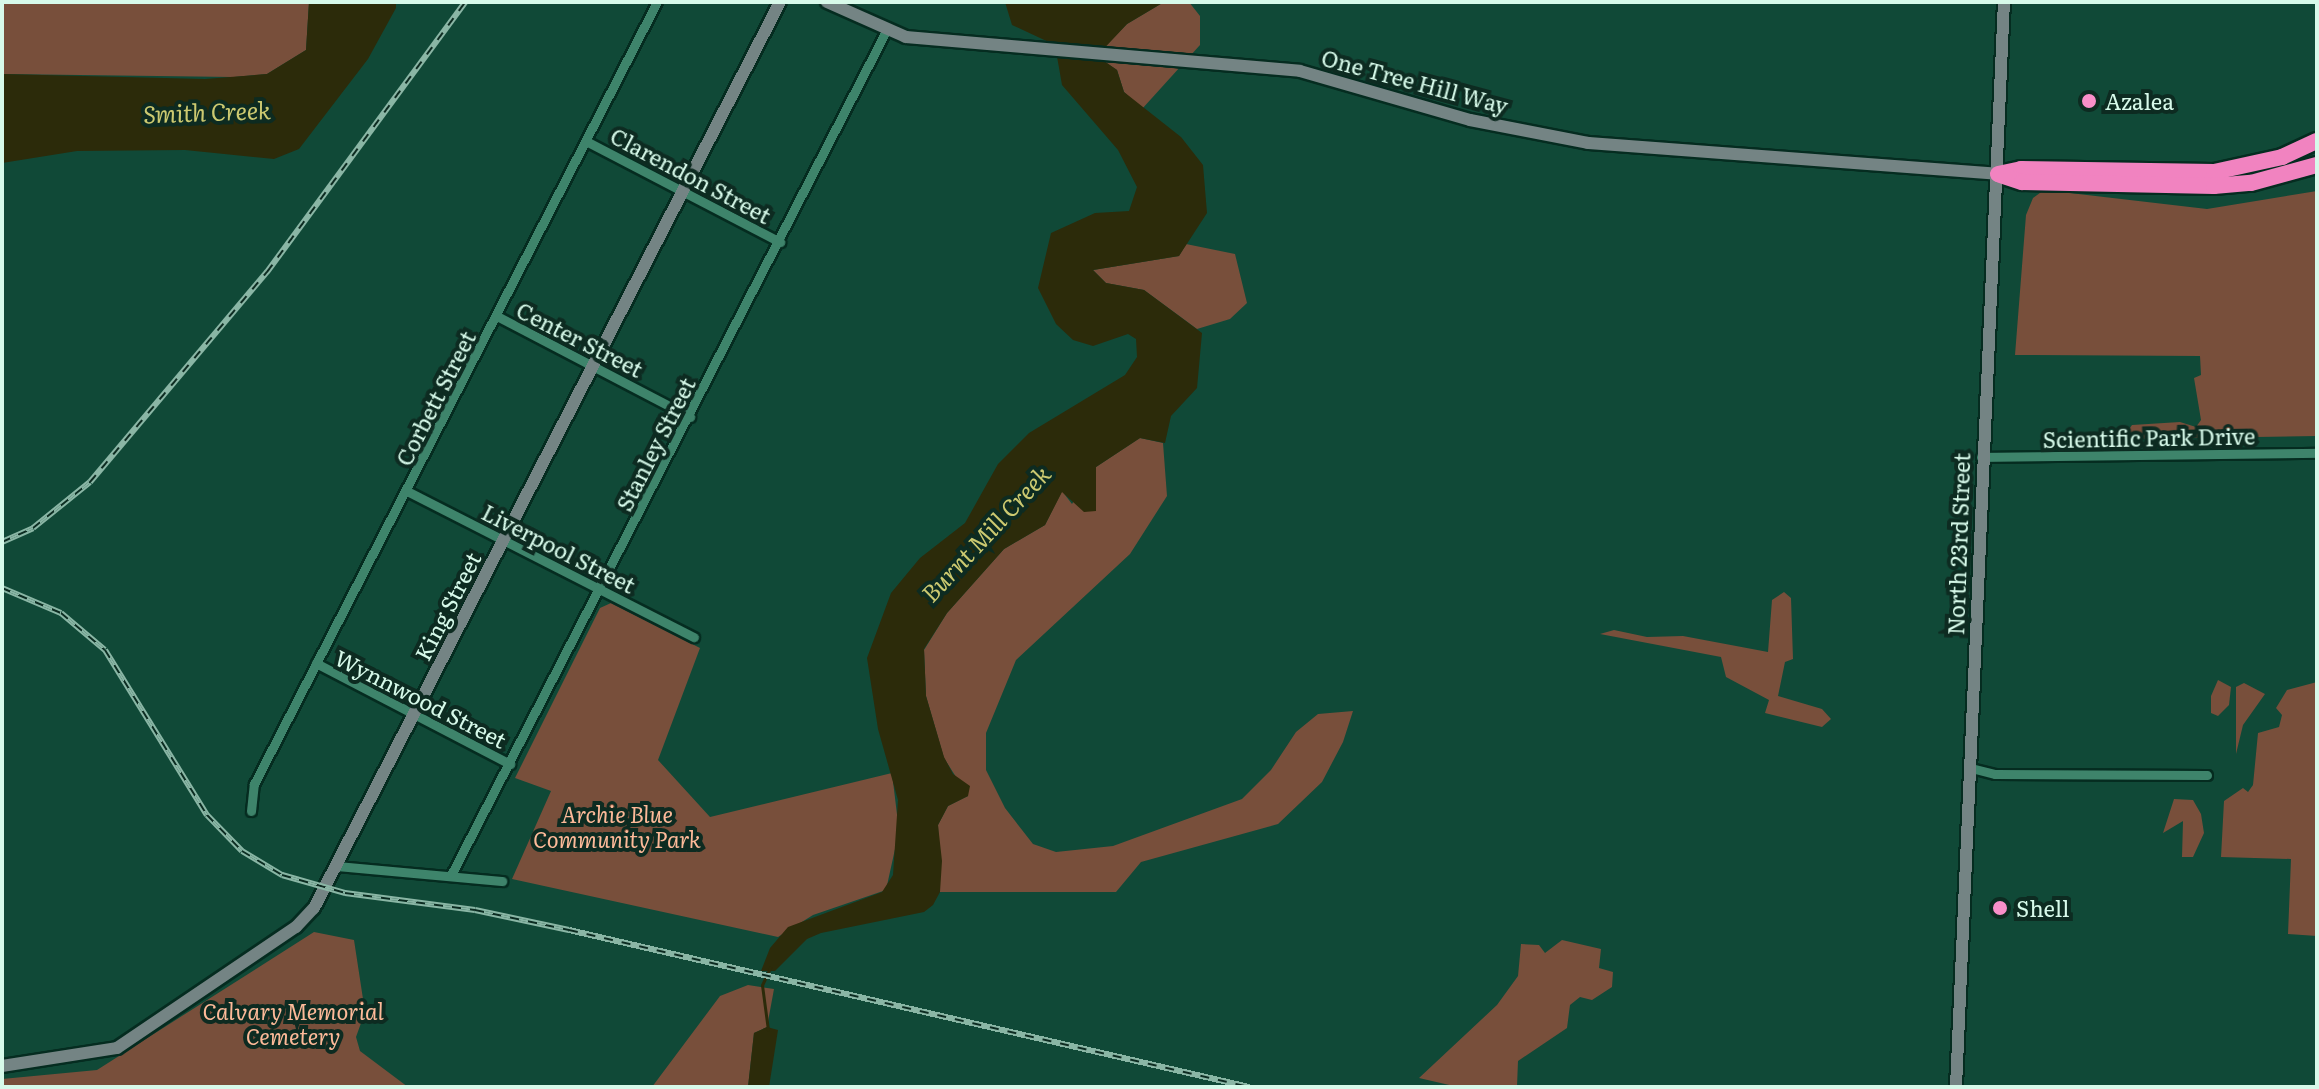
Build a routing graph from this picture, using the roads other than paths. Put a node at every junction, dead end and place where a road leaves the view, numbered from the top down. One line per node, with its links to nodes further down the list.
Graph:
1 (657, 2): 6 (street, Corbett Street)
2 (780, 2): 10 (street, King Street)
3 (827, 2): 5 (street, One Tree Hill Way)
4 (2004, 2): 9 (street, North 23rd Street)
5 (886, 31): 9 (street, One Tree Hill Way); 11 (street, Stanley Street)
6 (586, 141): 10 (street, Clarendon Street); 12 (street, Corbett Street)
7 (2317, 141): 9 (highway)
8 (2317, 165): 9 (highway)
9 (1998, 174): 16 (street, North 23rd Street)
10 (682, 191): 11 (street, Clarendon Street); 13 (street, King Street)
11 (780, 242): 14 (street, Stanley Street)
12 (497, 316): 13 (street, Center Street); 17 (street, Corbett Street)
13 (595, 367): 14 (street, Center Street); 18 (street, King Street)
14 (690, 417): 19 (street, Stanley Street)
15 (2317, 453): 16 (street, Scientific Park Drive)
16 (1981, 457): 24 (street, North 23rd Street)
17 (407, 491): 18 (street, Liverpool Street); 21 (street, Corbett Street)
18 (504, 541): 19 (street, Liverpool Street); 22 (street, King Street)
19 (600, 590): 20 (street, Liverpool Street); 23 (street, Stanley Street)
20 (694, 637)
21 (316, 663): 22 (street, Wynnwood Street); 26 (street, Corbett Street)
22 (413, 714): 23 (street, Wynnwood Street); 27 (street, King Street)
23 (510, 764): 28 (street, Stanley Street)
24 (1971, 768): 25 (street); 31 (street, North 23rd Street)
25 (2207, 775)
26 (251, 811)
27 (336, 866): 28 (street); 30 (street, King Street)
28 (452, 873): 29 (street)
29 (502, 881)
30 (2, 1066)
31 (1956, 1087)

